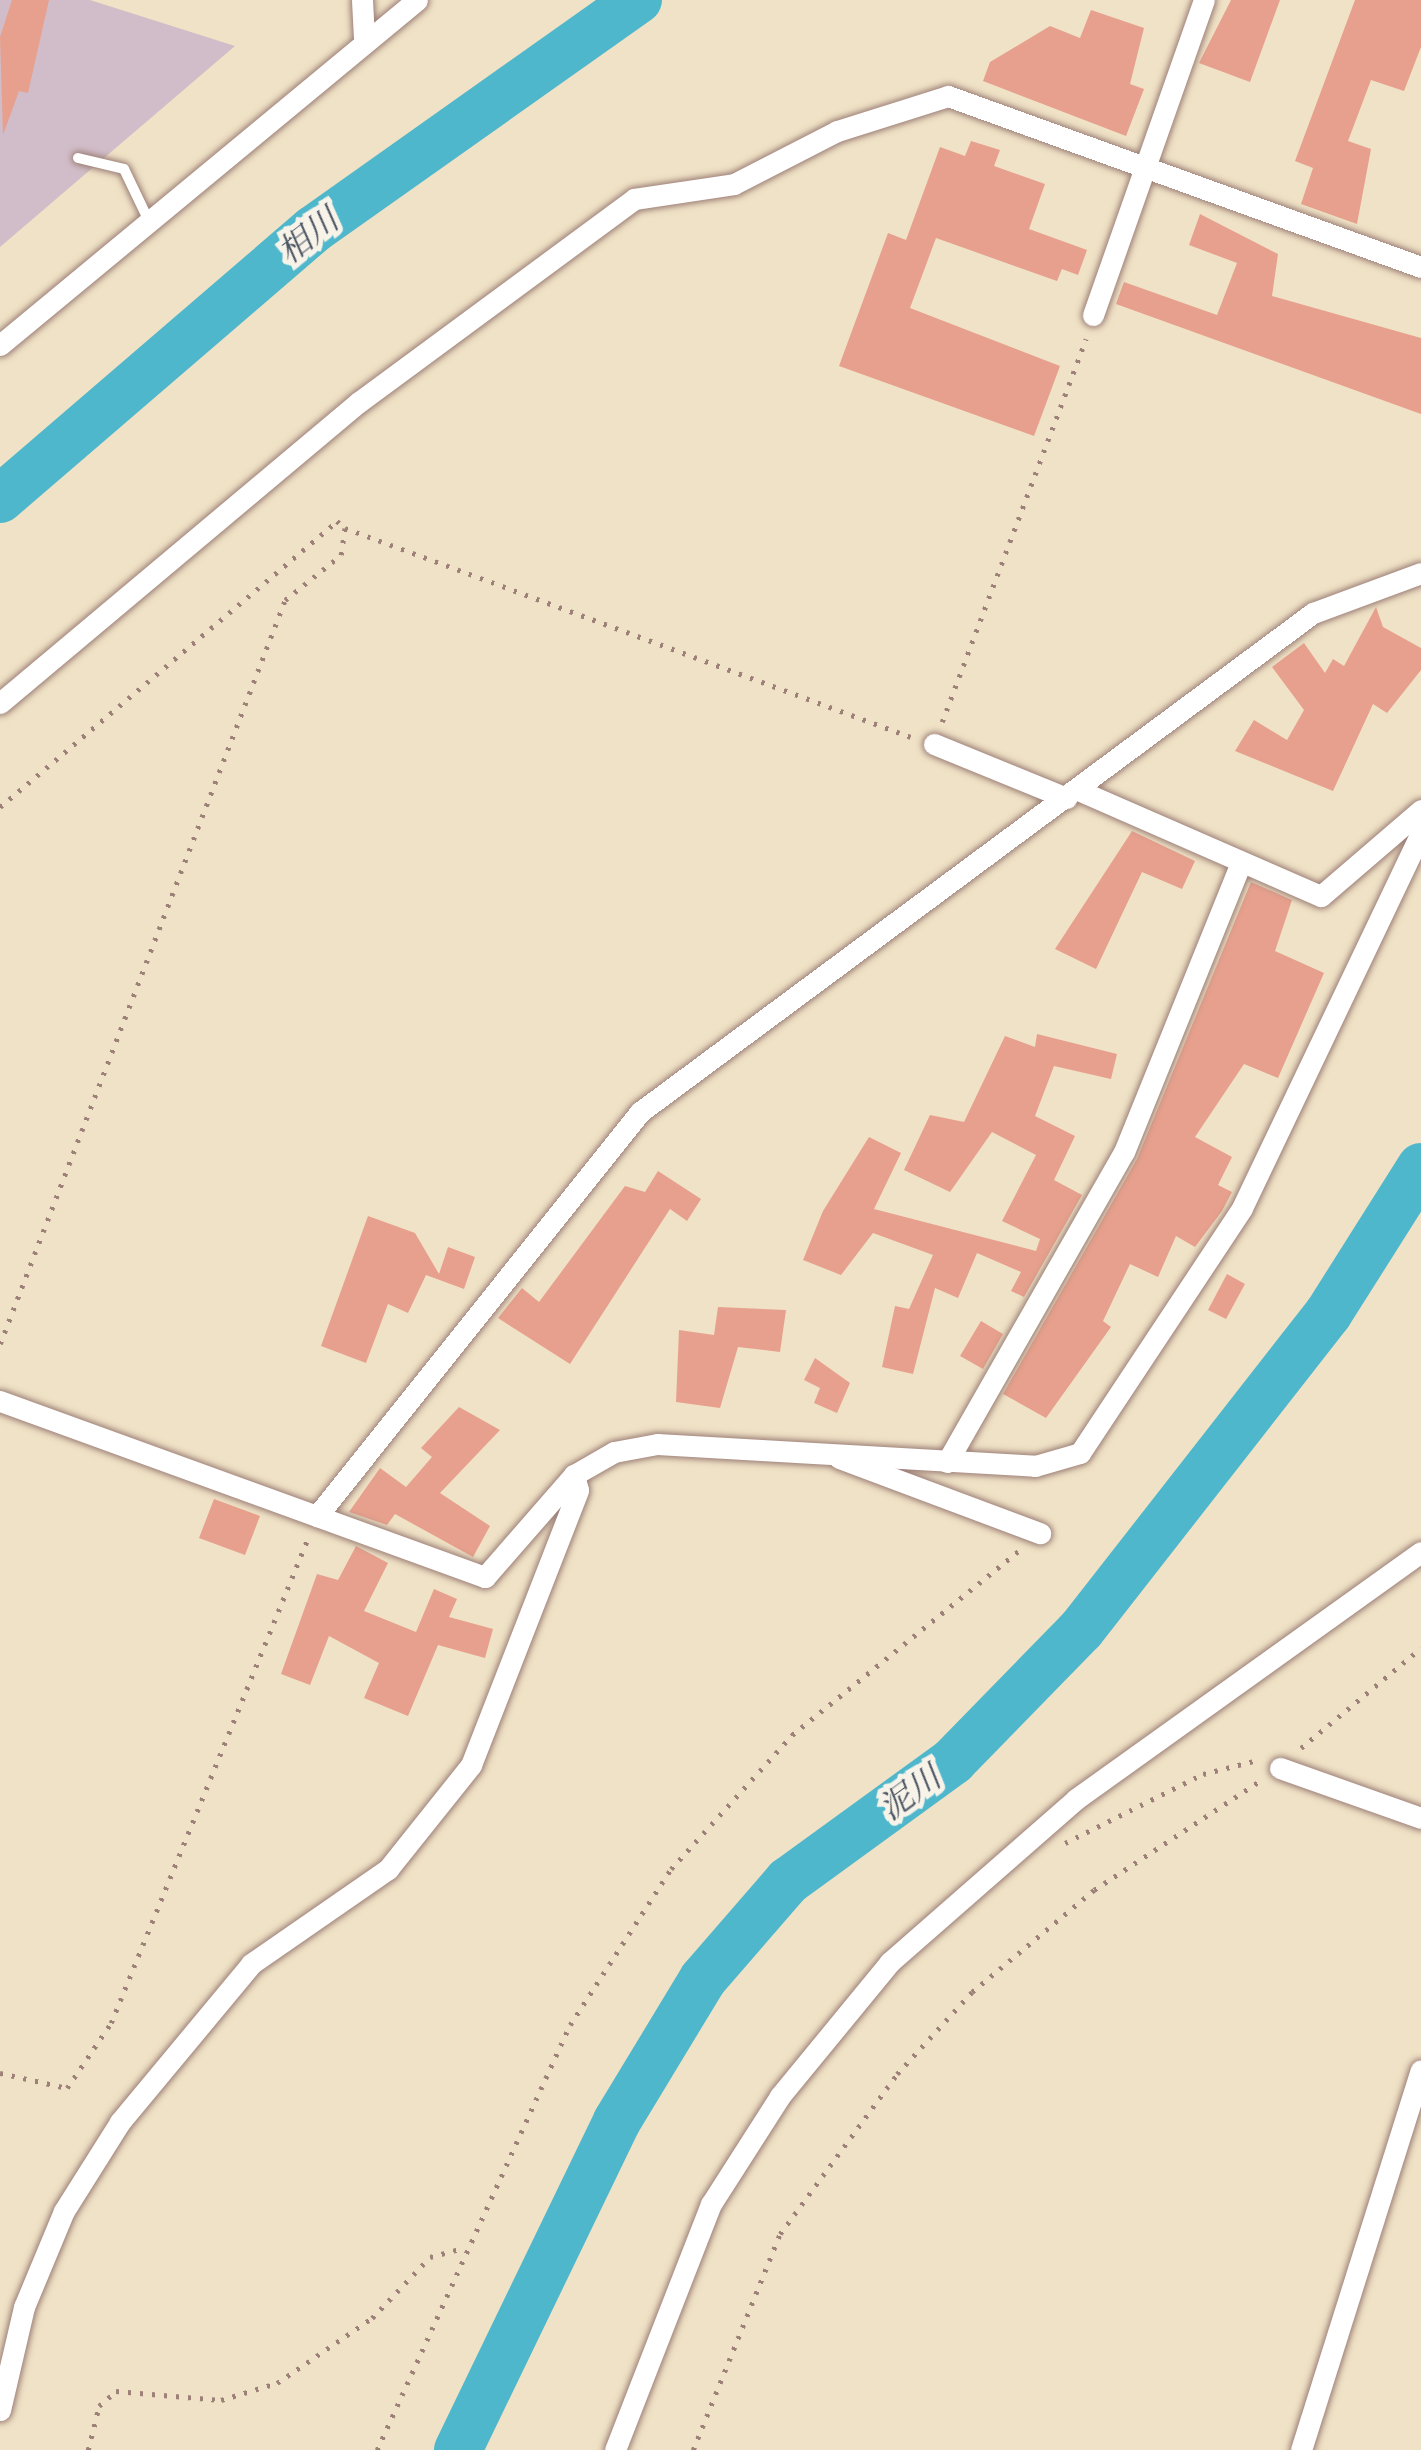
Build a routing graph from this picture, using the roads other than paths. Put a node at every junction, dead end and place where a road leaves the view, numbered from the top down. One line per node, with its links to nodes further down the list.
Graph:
1 (362, 0): 4 (street)
2 (417, 0): 4 (street)
3 (1204, 0): 6 (street)
4 (364, 38): 7 (street)
5 (78, 158): 7 (lane)
6 (1144, 166): 8 (street); 9 (street); 12 (street)
7 (148, 219): 10 (street)
8 (1421, 267)
9 (1093, 315)
10 (0, 345)
11 (1421, 573): 14 (street)
12 (0, 703)
13 (934, 744): 14 (street)
14 (1072, 794): 17 (street); 22 (street)
15 (1421, 810): 17 (street)
16 (1421, 833): 20 (street)
17 (1239, 867): 20 (street)
18 (0, 1401): 22 (street)
19 (829, 1453): 20 (street); 21 (street); 23 (street)
20 (947, 1462)
21 (574, 1474): 22 (street); 28 (street)
22 (317, 1516)
23 (1040, 1533)
24 (1421, 1552): 29 (street)
25 (1280, 1768): 26 (street)
26 (1421, 1818)
27 (1421, 2070): 30 (street)
28 (0, 2410)
29 (615, 2450)
30 (1301, 2450)

